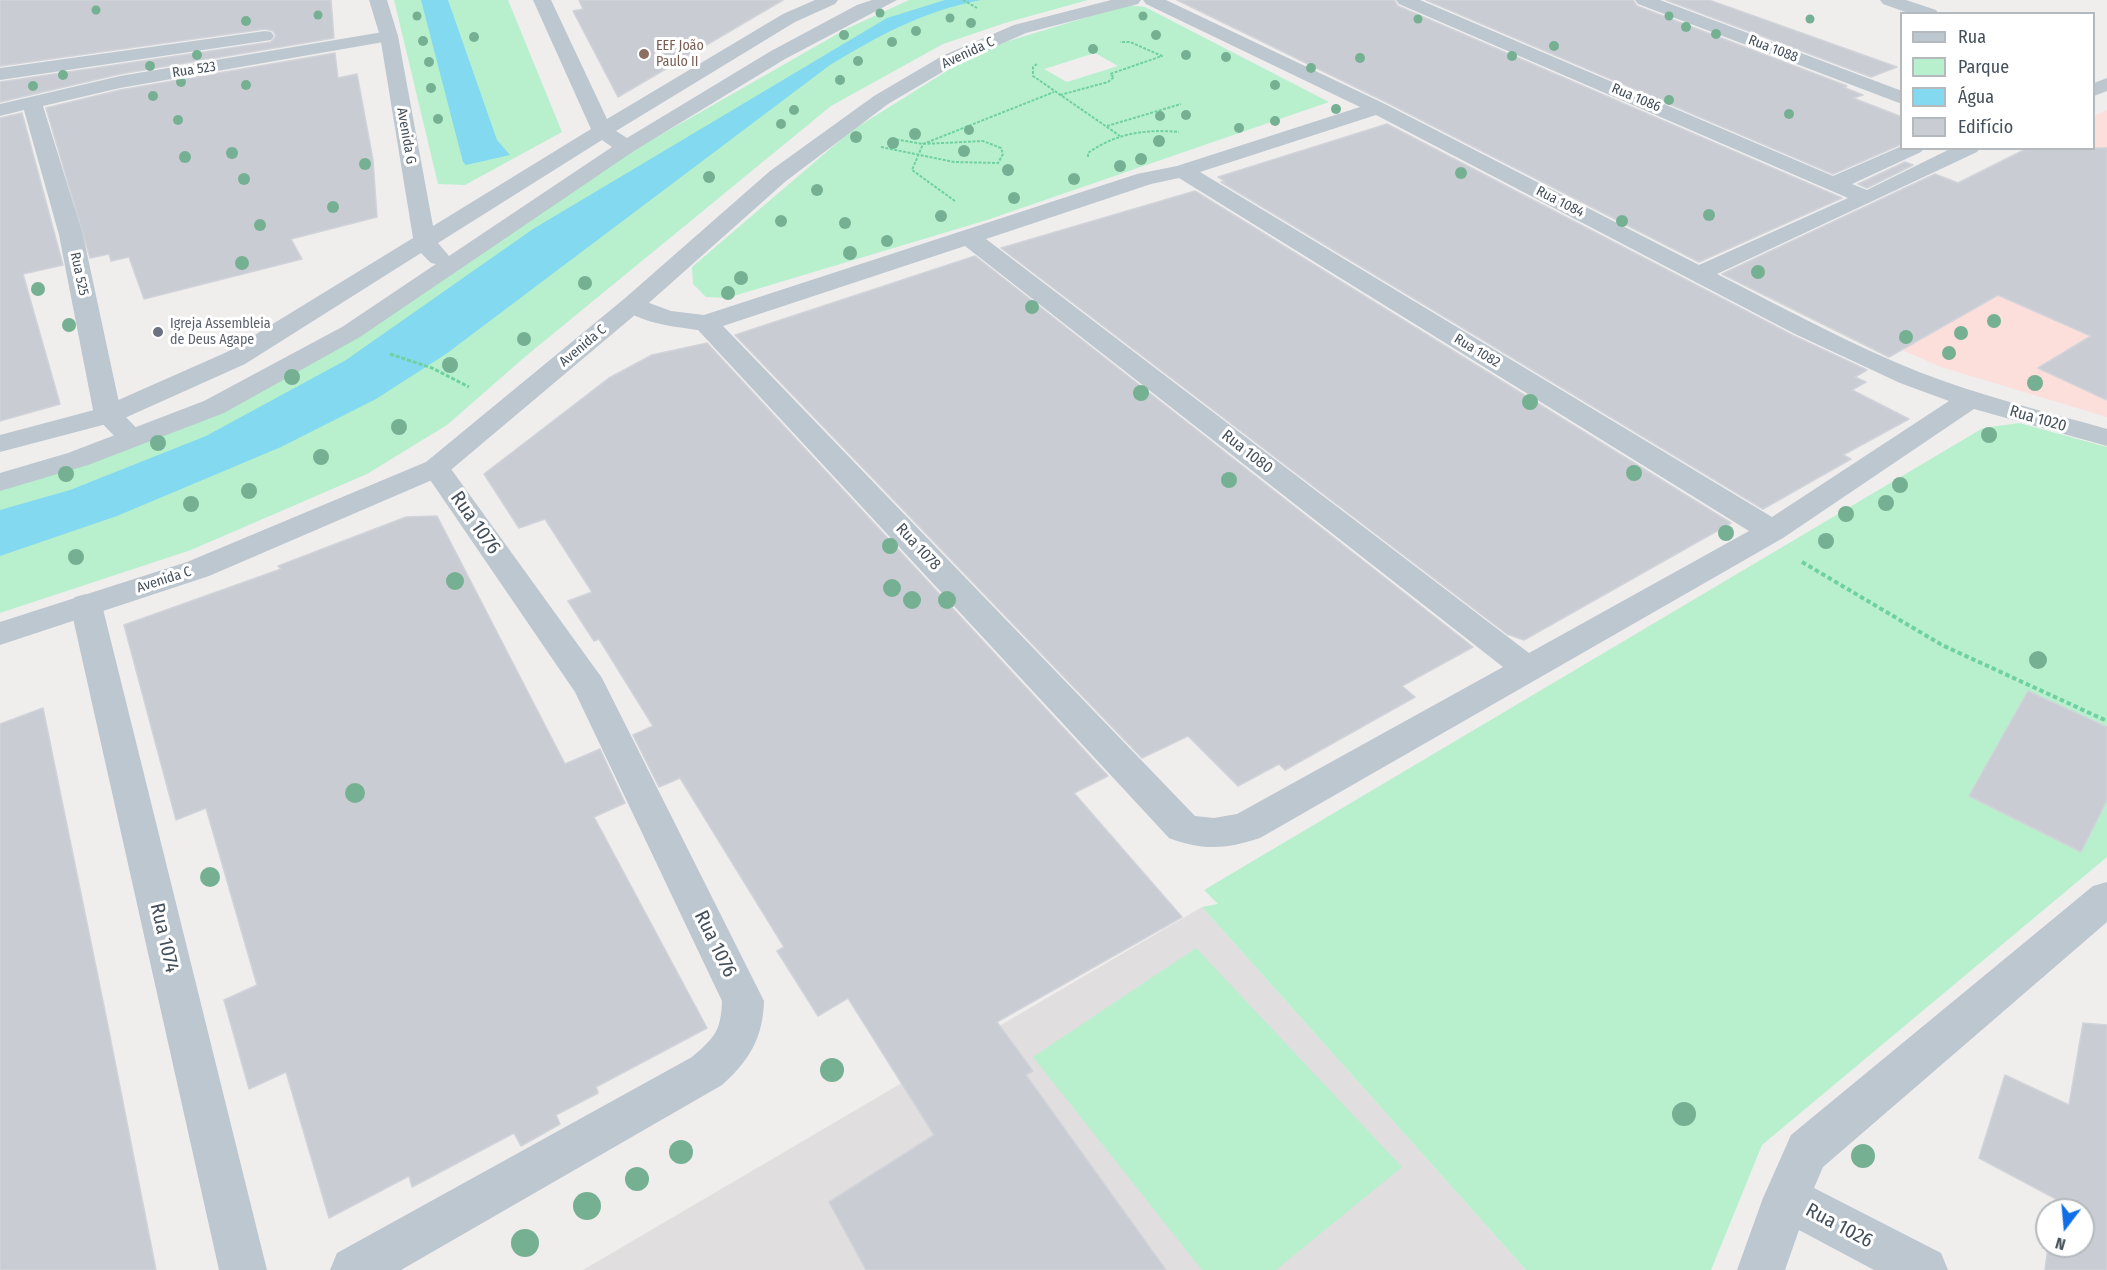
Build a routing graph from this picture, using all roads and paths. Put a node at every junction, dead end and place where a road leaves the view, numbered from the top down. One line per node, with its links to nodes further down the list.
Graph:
1 (542, 0): 26 (street)
2 (829, 0): 26 (street)
3 (888, 0): 31 (street)
4 (963, 0): 10 (path)
5 (1132, 0): 43 (street, Avenida C)
6 (1152, 0): 23 (street, Rua 1084)
7 (1405, 0): 36 (street, Rua 1086)
8 (1644, 0): 20 (street, Rua 1088)
9 (1889, 0): 11 (street)
10 (976, 8)
11 (1924, 12)
12 (383, 18): 13 (street); 21 (street, Rua 523); 40 (street, Avenida G)
13 (349, 24)
14 (282, 34): 17 (street, Rua 523)
15 (1119, 42): 19 (path)
16 (1041, 60): 18 (path)
17 (0, 74)
18 (1054, 92): 19 (path); 29 (path)
19 (1060, 95): 25 (path)
20 (1900, 97)
21 (32, 102): 24 (street, Rua 523); 48 (street, Rua 525)
22 (1181, 105): 25 (path)
23 (1378, 108): 35 (street); 42 (street, Rua 1084)
24 (0, 110)
25 (1106, 126): 27 (path)
26 (602, 131): 31 (street); 40 (street)
27 (1120, 135)
28 (892, 138): 29 (path)
29 (923, 144): 34 (path); 34 (path)
30 (873, 145): 34 (path)
31 (627, 147): 41 (street)
32 (1909, 150): 36 (street)
33 (1966, 150): 37 (street)
34 (919, 152): 38 (path)
35 (1182, 171): 39 (street); 54 (street, Rua 1082)
36 (1835, 183): 37 (street, Rua 1086)
37 (1867, 198): 42 (street)
38 (962, 205)
39 (969, 237): 44 (street); 58 (street, Rua 1080)
40 (425, 243): 41 (street); 48 (street)
41 (446, 266): 49 (street)
42 (1698, 274): 47 (street, Rua 1084)
43 (633, 304): 44 (street); 52 (street, Avenida C)
44 (706, 323): 58 (street, Rua 1078)
45 (389, 354): 46 (path)
46 (473, 389)
47 (1970, 399): 50 (street, Rua 1020); 54 (street)
48 (108, 415): 49 (street); 51 (street)
49 (132, 438): 53 (street)
50 (2107, 438)
51 (0, 444)
52 (436, 468): 56 (street, Avenida C); 63 (street, Rua 1076)
53 (0, 482)
54 (1772, 531): 58 (street)
55 (1798, 560): 59 (path)
56 (86, 605): 57 (street, Avenida C); 62 (street, Rua 1074)
57 (0, 634)
58 (1526, 668)
59 (2107, 721)
60 (2103, 907): 61 (street)
61 (1786, 1198): 64 (street); 65 (street, Rua 1026)
62 (243, 1270)
63 (354, 1270)
64 (1761, 1270)
65 (1924, 1270)

